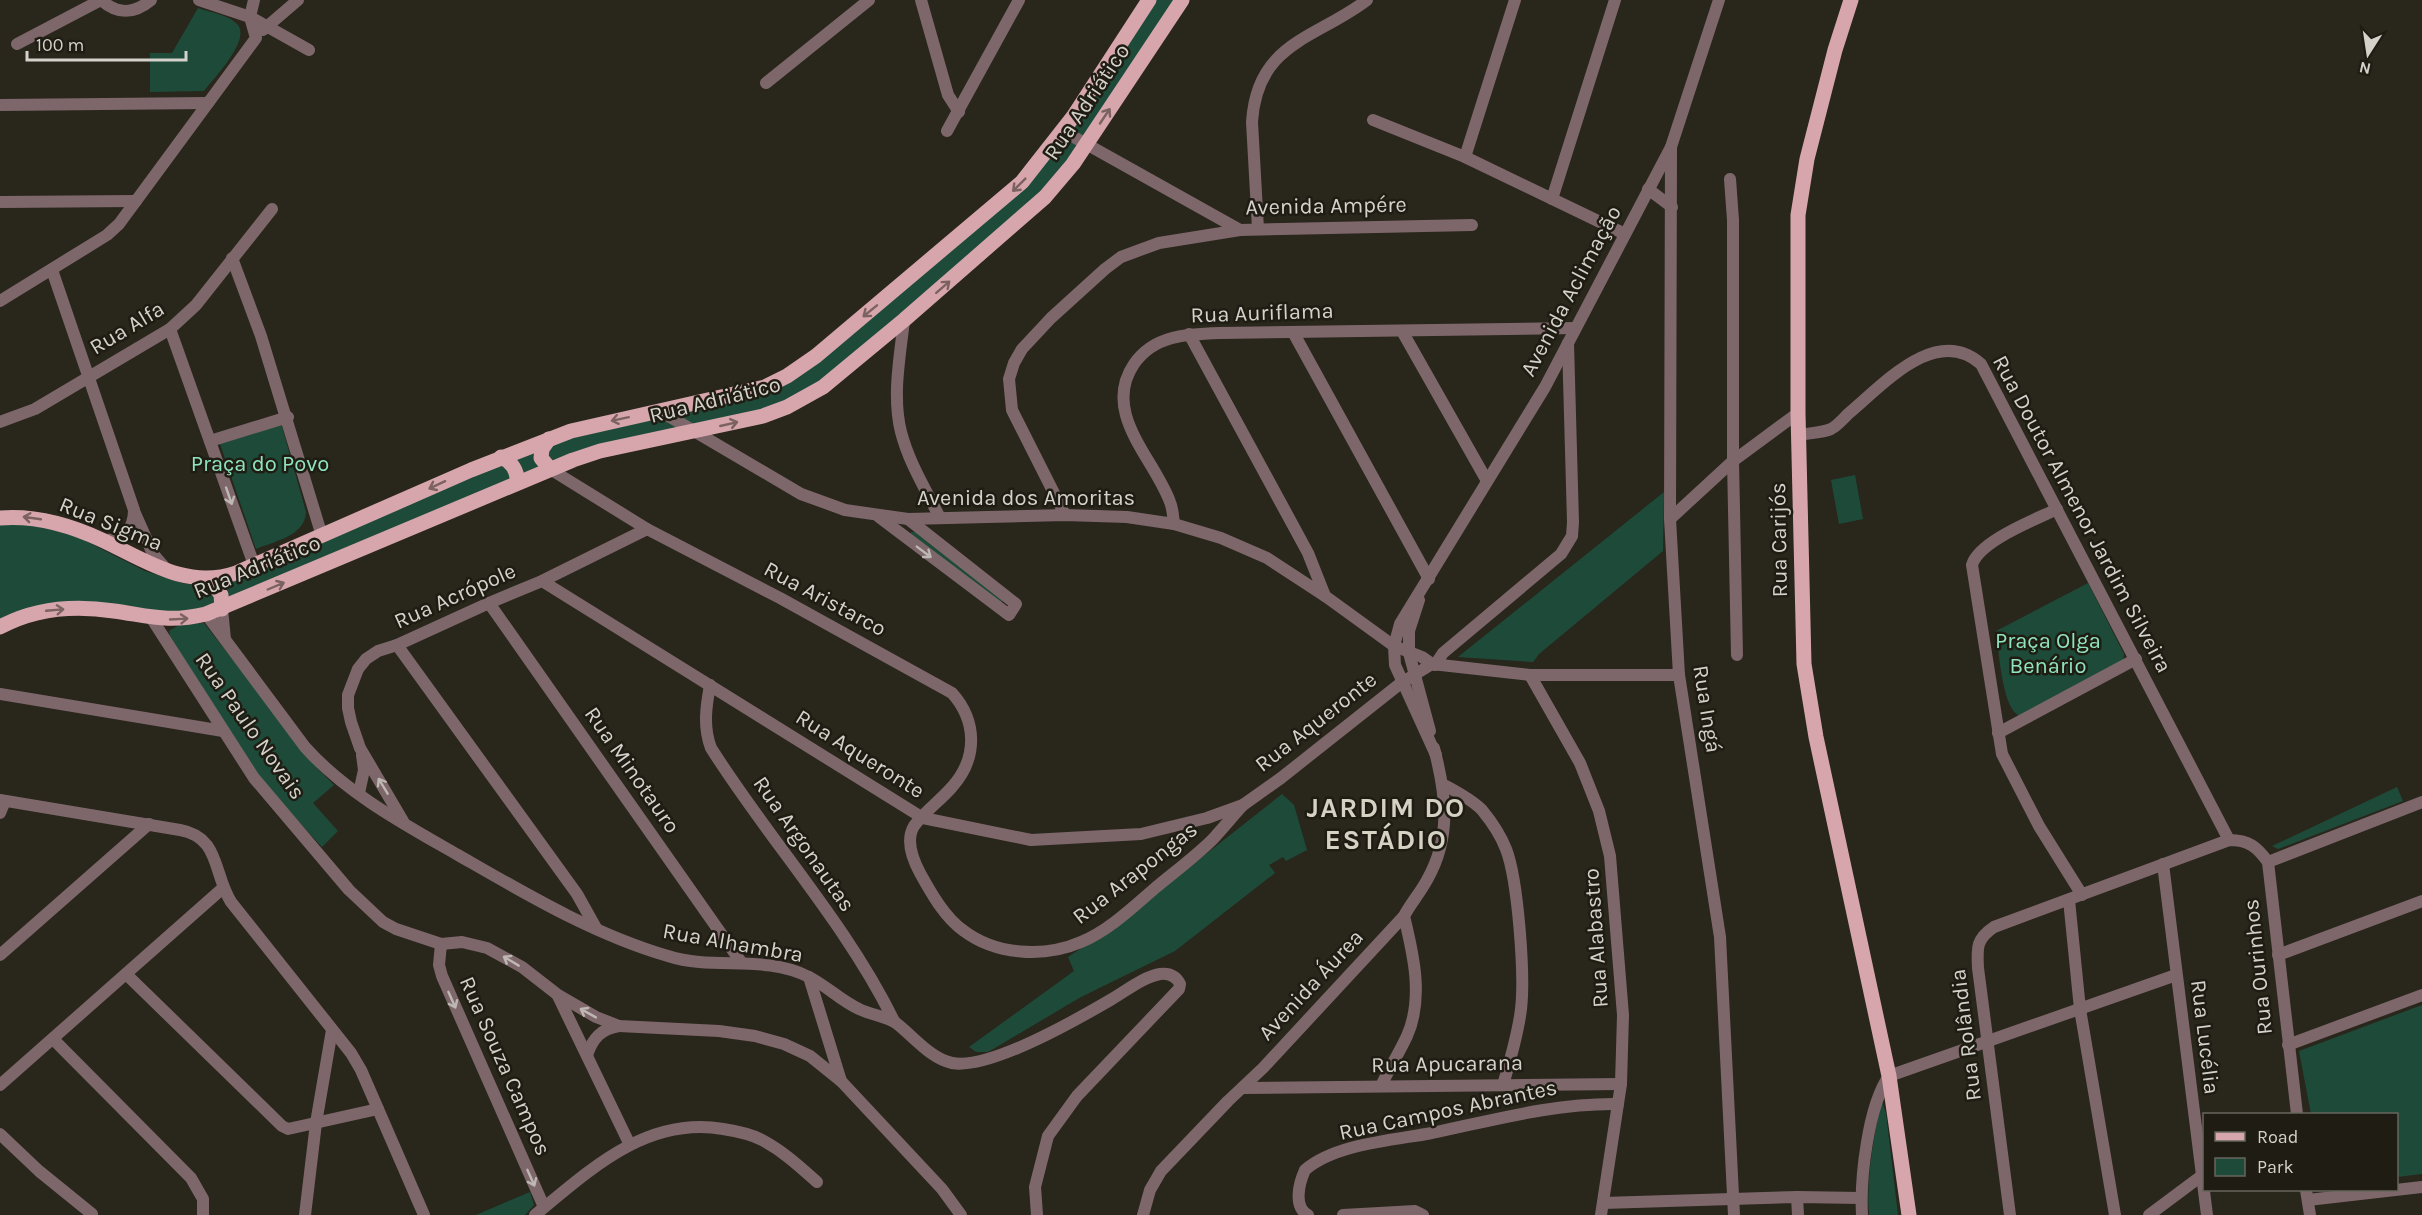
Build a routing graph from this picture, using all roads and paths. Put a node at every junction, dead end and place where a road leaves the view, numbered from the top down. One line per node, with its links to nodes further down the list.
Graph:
1 (101, 0): 2 (street); 19 (street)
2 (151, 0)
3 (199, 0): 16 (street)
4 (254, 0): 16 (street)
5 (298, 0): 17 (street)
6 (868, 0): 21 (street)
7 (921, 0): 24 (street)
8 (1019, 0): 24 (street)
9 (1149, 0): 27 (main road, Rua Adriático)
10 (1182, 0): 28 (main road, Rua Adriático, one-way to 10)
11 (1367, 0): 39 (street)
12 (1515, 0): 30 (street)
13 (1615, 0): 33 (street)
14 (1719, 0): 29 (street, Avenida Aclimação)
15 (1851, 0): 56 (main road, Rua Carijós)
16 (250, 17): 17 (street); 18 (street)
17 (267, 25): 18 (street); 20 (street)
18 (256, 38): 22 (street)
19 (17, 44)
20 (309, 50)
21 (766, 83)
22 (208, 103): 23 (street); 34 (street)
23 (0, 105)
24 (959, 112): 26 (street)
25 (1373, 120): 30 (street)
26 (947, 130)
27 (1063, 131): 28 (street, Avenida Ampére); 55 (main road, Rua Adriático, one-way to 55)
28 (1086, 145): 40 (street, Avenida Ampére); 45 (main road, Rua Adriático, one-way to 28)
29 (1671, 147): 32 (street, Avenida Aclimação); 36 (street, Rua Ingá)
30 (1465, 157): 33 (street)
31 (1730, 179): 64 (street, Rua Carijós)
32 (1648, 189): 36 (street); 41 (street, Avenida Aclimação)
33 (1552, 199): 41 (street)
34 (136, 201): 35 (street); 43 (street)
35 (0, 202)
36 (1672, 207): 75 (street, Rua Ingá)
37 (272, 209): 42 (street, Rua Alfa)
38 (1472, 225): 39 (street, Avenida Ampére)
39 (1258, 229): 40 (street, Avenida Ampére)
40 (1240, 230): 70 (street)
41 (1625, 234): 46 (street, Avenida Aclimação)
42 (232, 258): 47 (street, Rua Alfa); 57 (street)
43 (52, 270): 44 (street); 53 (street)
44 (0, 301)
45 (904, 320): 59 (main road, Rua Adriático, one-way to 45); 73 (street)
46 (1575, 328): 48 (street, Rua Auriflama); 51 (street, Avenida Aclimação)
47 (170, 329): 53 (street, Rua Alfa); 62 (street)
48 (1402, 331): 49 (street, Rua Auriflama); 66 (street)
49 (1293, 332): 50 (street, Rua Auriflama); 84 (street)
50 (1189, 334): 76 (street, Rua Auriflama); 85 (street)
51 (1568, 341): 52 (street, Avenida Aclimação); 54 (street)
52 (1554, 368): 54 (street); 66 (street, Avenida Aclimação)
53 (87, 376): 58 (street, Rua Alfa); 69 (street)
54 (1570, 388): 97 (street)
55 (660, 411): 59 (street, Avenida dos Amoritas); 61 (main road, Rua Adriático, one-way to 61)
56 (1798, 413): 60 (main road, Rua Carijós); 64 (street)
57 (288, 417): 62 (street); 78 (street)
58 (0, 422)
59 (692, 431): 65 (main road, Rua Adriático); 71 (street, Avenida dos Amoritas)
60 (1799, 435): 68 (street, Rua Doutor Almenor Jardim Silveira); 144 (main road, Rua Carijós)
61 (549, 439): 63 (main road, Rua Adriático); 65 (main road)
62 (210, 441): 80 (street, one-way to 80)
63 (501, 457): 67 (main road); 78 (main road, Rua Adriático, one-way to 78)
64 (1733, 462): 75 (street); 95 (street, Rua Carijós)
65 (550, 469): 67 (main road, Rua Adriático); 77 (street, Rua Aristarco)
66 (1487, 481): 84 (street, Avenida Aclimação)
67 (517, 483): 87 (main road, Rua Adriático, one-way to 67)
68 (2057, 509): 96 (street, Rua Doutor Almenor Jardim Silveira); 105 (street)
69 (134, 510): 79 (street); 81 (street)
70 (1065, 515): 73 (street, Avenida dos Amoritas); 76 (street, Avenida dos Amoritas)
71 (878, 516): 74 (street, Avenida dos Amoritas); 74 (street, one-way to 74)
72 (0, 518): 79 (main road, Rua Sigma, one-way to 72)
73 (939, 518): 74 (street, Avenida dos Amoritas)
74 (908, 519)
75 (1670, 519): 100 (street, Rua Ingá)
76 (1174, 524): 85 (street, Avenida dos Amoritas)
77 (647, 529): 83 (street, Rua Acrópole); 114 (street, Rua Aristarco)
78 (322, 536): 80 (main road, Rua Adriático)
79 (103, 540): 81 (main road, Rua Sigma)
80 (254, 565): 82 (main road, Rua Adriático)
81 (169, 572): 82 (main road, Rua Adriático)
82 (211, 579): 87 (main road)
83 (542, 581): 86 (street, Rua Acrópole); 102 (street, Rua Aqueronte)
84 (1427, 582): 93 (street, Avenida Aclimação); 94 (street, Avenida Aclimação)
85 (1324, 596): 93 (street, Avenida dos Amoritas)
86 (489, 603): 92 (street, Rua Acrópole); 129 (street, Rua Minotauro)
87 (222, 609): 88 (main road, Rua Adriático); 91 (street)
88 (206, 614): 89 (main road, Rua Adriático, one-way to 88); 91 (street, Rua Alhambra)
89 (152, 619): 90 (main road, one-way to 89); 104 (street, Rua Paulo Novais)
90 (0, 627)
91 (225, 640): 109 (street, Rua Alhambra)
92 (397, 645): 106 (street, Rua Acrópole); 125 (street)
93 (1394, 646): 94 (street, Avenida dos Amoritas); 101 (street, Avenida Áurea)
94 (1409, 652): 97 (street, Avenida dos Amoritas); 98 (street, Avenida Áurea)
95 (1737, 655)
96 (2136, 659): 105 (street); 117 (street, Rua Doutor Almenor Jardim Silveira)
97 (1433, 665): 98 (street); 99 (street, Avenida dos Amoritas)
98 (1416, 675): 101 (street); 107 (street, Avenida Áurea)
99 (1530, 675): 100 (street, Avenida dos Amoritas); 146 (street, Rua Alabastro)
100 (1679, 675): 167 (street, Rua Ingá)
101 (1401, 682): 107 (street, Avenida Áurea); 112 (street, Rua Aqueronte)
102 (710, 685): 114 (street, Rua Aqueronte); 136 (street, Rua Argonautas)
103 (0, 694): 104 (street)
104 (223, 731): 126 (street, Rua Paulo Novais)
105 (1998, 733): 121 (street)
106 (360, 748): 109 (street, Rua Acrópole); 115 (street, Rua Acrópole, one-way to 106)
107 (1436, 755): 108 (street, Avenida Áurea)
108 (1444, 785): 124 (street, Avenida Áurea); 148 (street)
109 (359, 794): 115 (street, Rua Alhambra)
110 (2, 800): 113 (street); 116 (street)
111 (2422, 802): 118 (street)
112 (1243, 805): 114 (street, Rua Aqueronte); 114 (street, Rua Arapongas)
113 (0, 813)
114 (923, 818)
115 (406, 824): 125 (street, Rua Alhambra)
116 (149, 825): 120 (street); 128 (street)
117 (2229, 840): 118 (street); 119 (street, Rua Rolândia)
118 (2268, 862): 127 (street, Rua Ourinhos)
119 (2163, 864): 121 (street, Rua Rolândia); 131 (street, Rua Lucélia)
120 (223, 888): 130 (street); 138 (street)
121 (2082, 895): 122 (street, Rua Rolândia)
122 (2068, 900): 135 (street); 140 (street, Rua Rolândia)
123 (2422, 901): 127 (street)
124 (1404, 915): 143 (street, Avenida Áurea); 149 (street)
125 (596, 928): 129 (street, Rua Alhambra)
126 (441, 944): 133 (street, Rua Souza Campos, one-way to 126); 169 (street, Rua Souza Campos, one-way to 169)
127 (2278, 955): 141 (street, Rua Ourinhos)
128 (0, 956)
129 (741, 962): 132 (street, Rua Alhambra)
130 (126, 974): 139 (street); 155 (street)
131 (2176, 975): 135 (street); 158 (street, Rua Lucélia)
132 (809, 977): 136 (street, Rua Alhambra); 145 (street)
133 (558, 995): 137 (street, Rua Souza Campos, one-way to 133); 142 (street)
134 (2422, 995): 141 (street)
135 (2080, 1009): 140 (street); 185 (street)
136 (894, 1021): 176 (street, Rua Alhambra)
137 (620, 1026): 142 (street); 145 (street, Rua Souza Campos)
138 (332, 1030): 153 (street); 155 (street)
139 (53, 1039): 147 (street); 172 (street)
140 (1987, 1043): 144 (street); 184 (street, Rua Rolândia)
141 (2288, 1045): 154 (street, Rua Ourinhos)
142 (587, 1055): 157 (street)
143 (1263, 1068): 150 (street, Avenida Áurea); 151 (street)
144 (1889, 1076): 166 (street); 183 (main road, Rua Carijós)
145 (841, 1081): 175 (street, Rua Souza Campos)
146 (1621, 1084): 148 (street, Rua Apucarana); 152 (street, Rua Alabastro)
147 (0, 1085)
148 (1503, 1085): 149 (street, Rua Apucarana)
149 (1381, 1086): 151 (street, Rua Apucarana)
150 (1243, 1088): 151 (street, Rua Apucarana); 177 (street, Avenida Áurea)
151 (1274, 1089)
152 (1618, 1104): 168 (street, Rua Alabastro); 170 (street, Rua Campos Abrantes)
153 (378, 1109): 155 (street); 174 (street)
154 (2295, 1113)
155 (316, 1123): 173 (street)
156 (0, 1134): 171 (street)
157 (629, 1143): 159 (street); 169 (street)
158 (2203, 1175): 186 (street)
159 (817, 1182)
160 (2422, 1187): 161 (street)
161 (2398, 1189)
162 (2205, 1191): 187 (street, Rua Lucélia)
163 (2364, 1191): 164 (street)
164 (2307, 1195): 188 (street)
165 (1797, 1197): 166 (street); 167 (street); 181 (street)
166 (1861, 1198): 182 (street)
167 (1734, 1200): 168 (street); 180 (street, Rua Ingá)
168 (1602, 1209)
169 (540, 1211)
170 (1302, 1213)
171 (92, 1214)
172 (203, 1215)
173 (304, 1215)
174 (424, 1215)
175 (961, 1215)
176 (1036, 1215)
177 (1143, 1215)
178 (1342, 1215): 179 (street)
179 (1423, 1215)
180 (1734, 1215)
181 (1798, 1215)
182 (1862, 1215)
183 (1909, 1215)
184 (2010, 1215)
185 (2115, 1215)
186 (2149, 1215)
187 (2207, 1215)
188 (2310, 1215)

